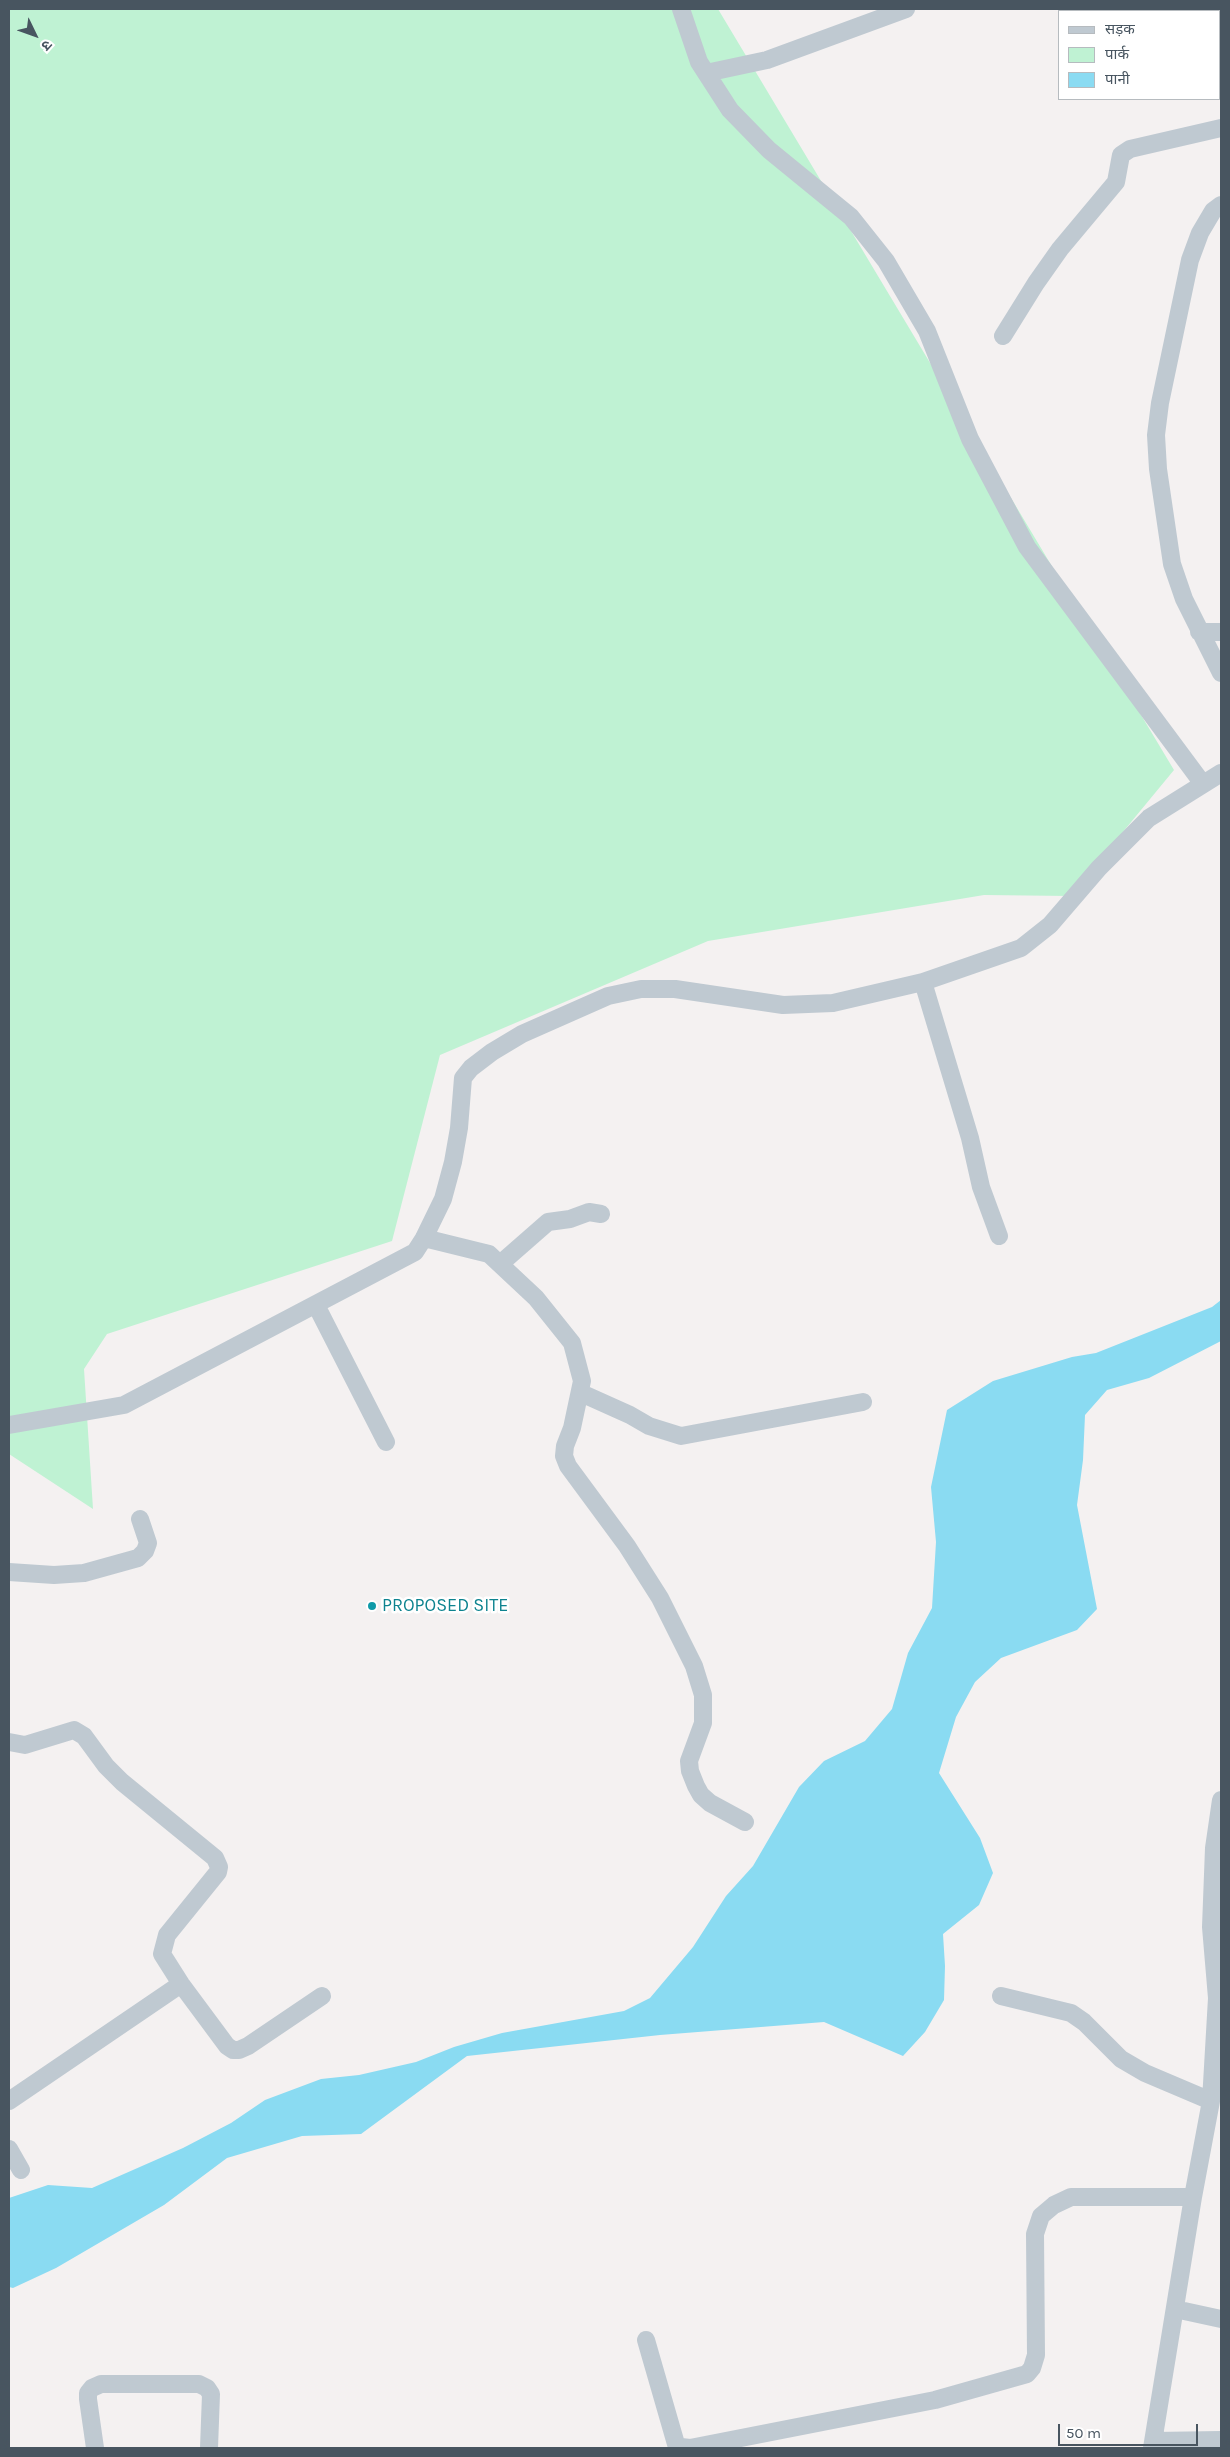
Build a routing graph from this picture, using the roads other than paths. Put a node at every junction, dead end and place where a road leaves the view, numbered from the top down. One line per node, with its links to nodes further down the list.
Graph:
1 (681, 9): 3 (street)
2 (906, 9): 3 (street)
3 (706, 73): 11 (street)
4 (1221, 128): 6 (street)
5 (1221, 204): 7 (street)
6 (1003, 336)
7 (1199, 632): 8 (street); 9 (street)
8 (1221, 632)
9 (1221, 673)
10 (1221, 773): 11 (street)
11 (1203, 784): 12 (street)
12 (923, 982): 14 (street); 15 (street)
13 (601, 1214): 16 (street)
14 (999, 1236)
15 (424, 1238): 16 (street); 17 (street)
16 (500, 1264): 18 (street)
17 (316, 1305): 20 (street); 21 (street)
18 (581, 1393): 19 (street); 26 (street)
19 (863, 1402)
20 (9, 1425)
21 (386, 1442)
22 (140, 1519): 23 (street)
23 (9, 1572)
24 (9, 1742): 27 (street)
25 (1221, 1800): 30 (street)
26 (745, 1822)
27 (181, 1984): 28 (street); 31 (street)
28 (322, 1996)
29 (1001, 1996): 32 (street)
30 (1219, 1998): 32 (street)
31 (9, 2101)
32 (1211, 2101): 35 (street)
33 (9, 2149): 34 (street)
34 (22, 2170)
35 (1193, 2197): 36 (street); 40 (street)
36 (1175, 2309): 37 (street); 41 (street)
37 (1221, 2319)
38 (646, 2340): 44 (street)
39 (1221, 2440): 41 (street)
40 (745, 2443): 44 (street)
41 (1153, 2445)
42 (94, 2448): 43 (street)
43 (210, 2448)
44 (690, 2448)

